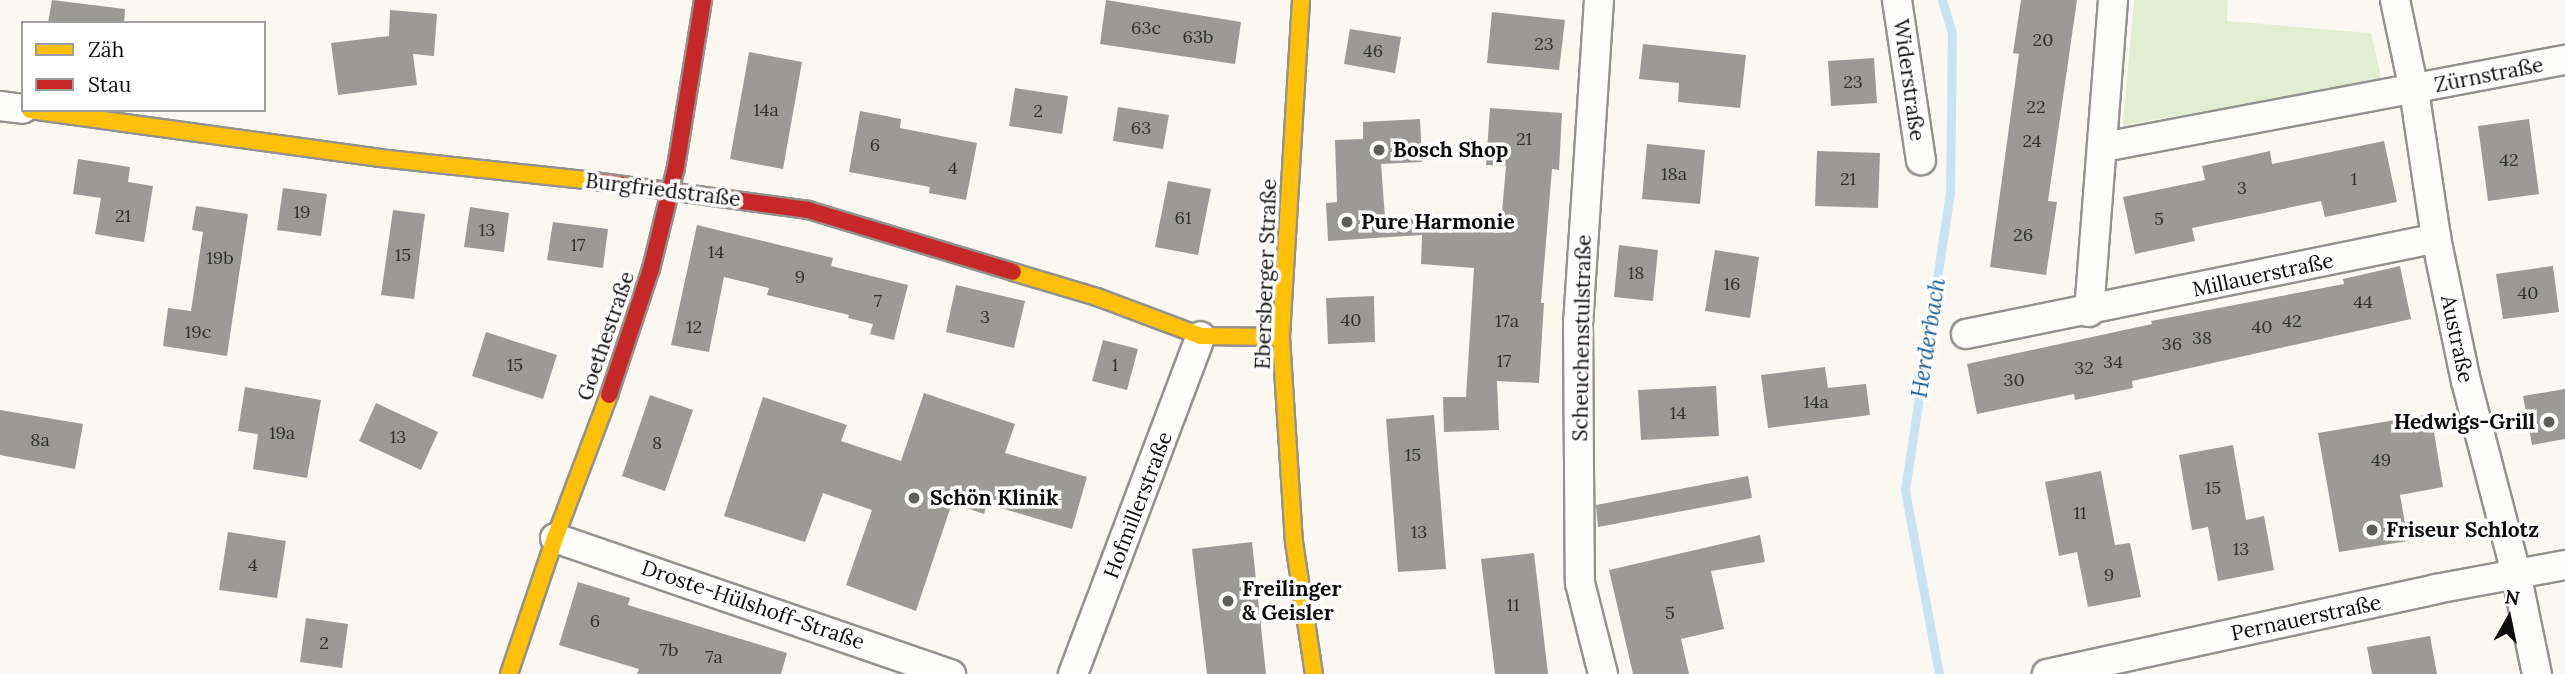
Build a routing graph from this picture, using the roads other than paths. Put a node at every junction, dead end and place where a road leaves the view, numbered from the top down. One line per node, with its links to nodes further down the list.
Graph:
1 (703, 0): 14 (street, Goethestraße)
2 (1301, 0): 19 (street, Ebersberger Straße)
3 (1599, 0): 27 (street, Scheuchenstulstraße)
4 (1897, 0): 13 (street, Widerstraße)
5 (2113, 0): 12 (street)
6 (2395, 0): 8 (street, Austraße)
7 (2565, 60): 8 (street, Zürnstraße)
8 (2414, 90): 12 (street); 15 (street, Austraße)
9 (0, 106): 10 (street)
10 (21, 109)
11 (45, 112): 14 (street, Burgfriedstraße)
12 (2104, 147): 16 (street)
13 (1921, 160)
14 (671, 190): 18 (street, Burgfriedstraße); 20 (street, Goethestraße)
15 (2436, 238): 16 (street, Millauerstraße); 22 (street, Austraße)
16 (2090, 312): 17 (street, Millauerstraße)
17 (1966, 334)
18 (1201, 336): 19 (street, Burgfriedstraße); 25 (street, Hofmillerstraße)
19 (1281, 337): 26 (street, Ebersberger Straße)
20 (555, 538): 23 (street, Goethestraße); 24 (street, Droste-Hülshoff-Straße)
21 (2565, 565): 22 (street, Pernauerstraße)
22 (2516, 573): 28 (street, Pernauerstraße); 29 (street, Austraße)
23 (509, 674)
24 (951, 674)
25 (1073, 674)
26 (1314, 674)
27 (1603, 674)
28 (2047, 674)
29 (2537, 674)

